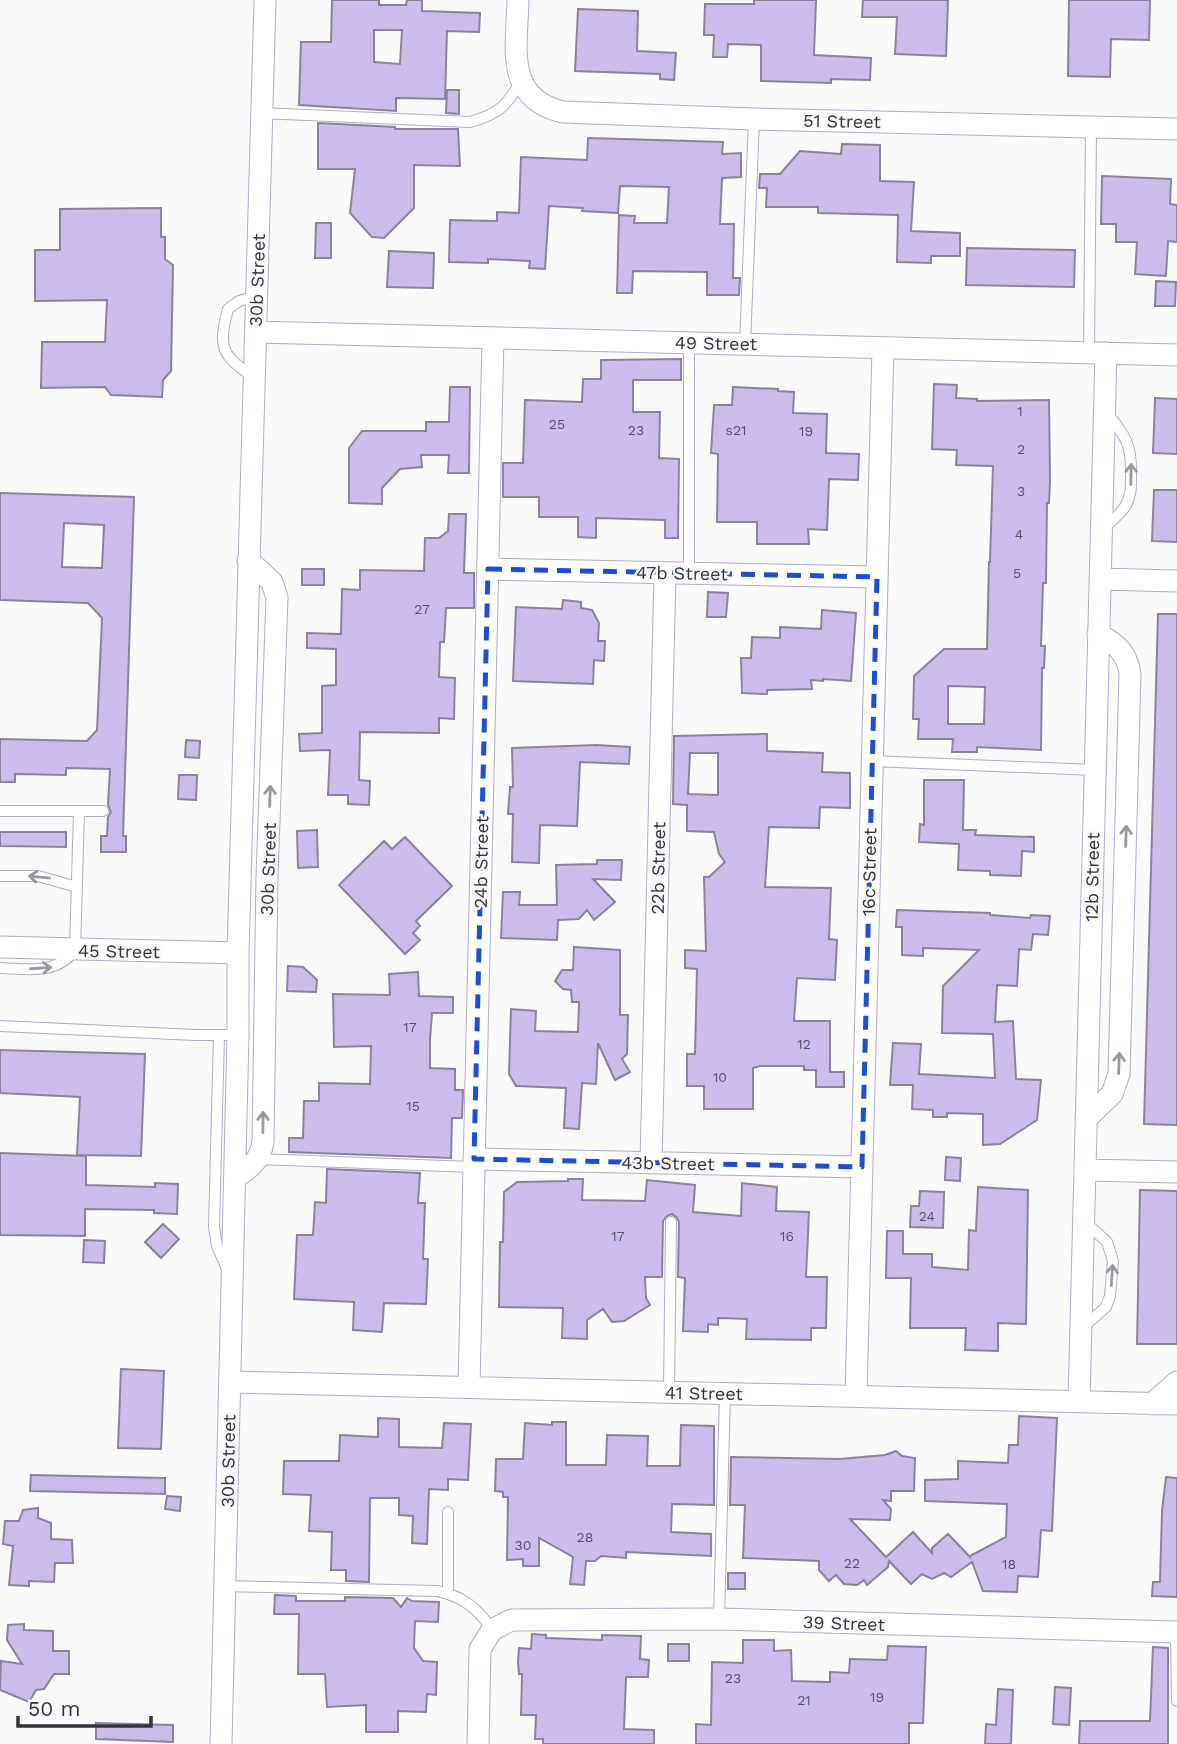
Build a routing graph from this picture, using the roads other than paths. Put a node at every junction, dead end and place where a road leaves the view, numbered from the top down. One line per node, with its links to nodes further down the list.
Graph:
1 (265, 0): 4 (street, 30b Street)
2 (518, 0): 3 (street)
3 (521, 81): 4 (lane); 5 (street, 51 Street)
4 (260, 114): 8 (street, 30b Street)
5 (754, 119): 6 (street, 51 Street); 12 (lane)
6 (1091, 127): 7 (street, 51 Street); 14 (lane)
7 (1177, 129)
8 (257, 296): 9 (street, 30b Street); 16 (lane)
9 (256, 332): 10 (street, 49 Street); 16 (street, 30b Street)
10 (493, 338): 11 (street, 49 Street); 20 (street, 24b Street)
11 (689, 343): 12 (street, 49 Street); 22 (lane)
12 (745, 344): 13 (street, 49 Street)
13 (883, 348): 14 (street, 49 Street); 23 (street, 16c Street)
14 (1097, 353): 15 (street, 49 Street); 17 (street, 12b Street)
15 (1177, 355)
16 (254, 378): 19 (street, 30b Street)
17 (1104, 410): 18 (street, 12b Street); 18 (lane, one-way to 17)
18 (1101, 531): 24 (street, 12b Street)
19 (248, 560): 36 (street, 30b Street); 41 (street, 30b Street, one-way to 19)
20 (488, 569): 21 (street, 47b Street); 42 (street, 24b Street)
21 (665, 573): 22 (street, 47b Street); 43 (street, 22b Street)
22 (689, 573): 23 (street, 47b Street)
23 (877, 577): 27 (street, 16c Street)
24 (1100, 579): 25 (street); 26 (street, 12b Street)
25 (1177, 581)
26 (1098, 634): 28 (street, 12b Street); 40 (street, one-way to 26)
27 (872, 761): 28 (lane); 44 (street, 16c Street)
28 (1095, 770): 40 (street, 12b Street)
29 (0, 811): 30 (lane)
30 (79, 811): 31 (lane); 33 (lane)
31 (103, 811)
32 (0, 876): 33 (lane, one-way to 32)
33 (78, 887): 35 (lane)
34 (0, 947): 35 (street, 45 Street)
35 (75, 950): 36 (street, 45 Street); 37 (lane, one-way to 35)
36 (238, 953): 39 (street, 30b Street)
37 (0, 968)
38 (0, 1026): 39 (lane)
39 (229, 1035): 47 (street, 30b Street); 50 (lane)
40 (1086, 1119): 45 (street, 12b Street)
41 (257, 1159): 42 (lane); 47 (street)
42 (474, 1163): 43 (street, 43b Street); 54 (street, 24b Street)
43 (651, 1163): 44 (street, 43b Street)
44 (862, 1167): 57 (street, 16c Street)
45 (1085, 1170): 46 (street); 48 (street, 12b Street)
46 (1177, 1172)
47 (235, 1178): 50 (street, 30b Street)
48 (1083, 1220): 51 (street, 12b Street); 51 (lane, one-way to 48)
49 (671, 1222): 55 (lane)
50 (232, 1279): 52 (street, 30b Street)
51 (1081, 1329): 58 (street, 12b Street)
52 (230, 1381): 54 (street, 41 Street); 62 (street, 30b Street)
53 (1177, 1382): 59 (street)
54 (469, 1387): 55 (street, 41 Street)
55 (669, 1392): 56 (street, 41 Street)
56 (725, 1393): 57 (street, 41 Street); 64 (lane)
57 (856, 1396): 58 (street, 41 Street)
58 (1079, 1401): 59 (street, 41 Street)
59 (1152, 1404): 60 (street, 41 Street)
60 (1177, 1405)
61 (448, 1512): 63 (lane)
62 (225, 1586): 63 (lane); 68 (street, 30b Street)
63 (448, 1593): 65 (lane)
64 (719, 1619): 65 (street, 39 Street); 66 (street, 39 Street)
65 (501, 1625): 69 (street)
66 (1177, 1632): 67 (lane)
67 (1177, 1701)
68 (221, 1744)
69 (478, 1744)

